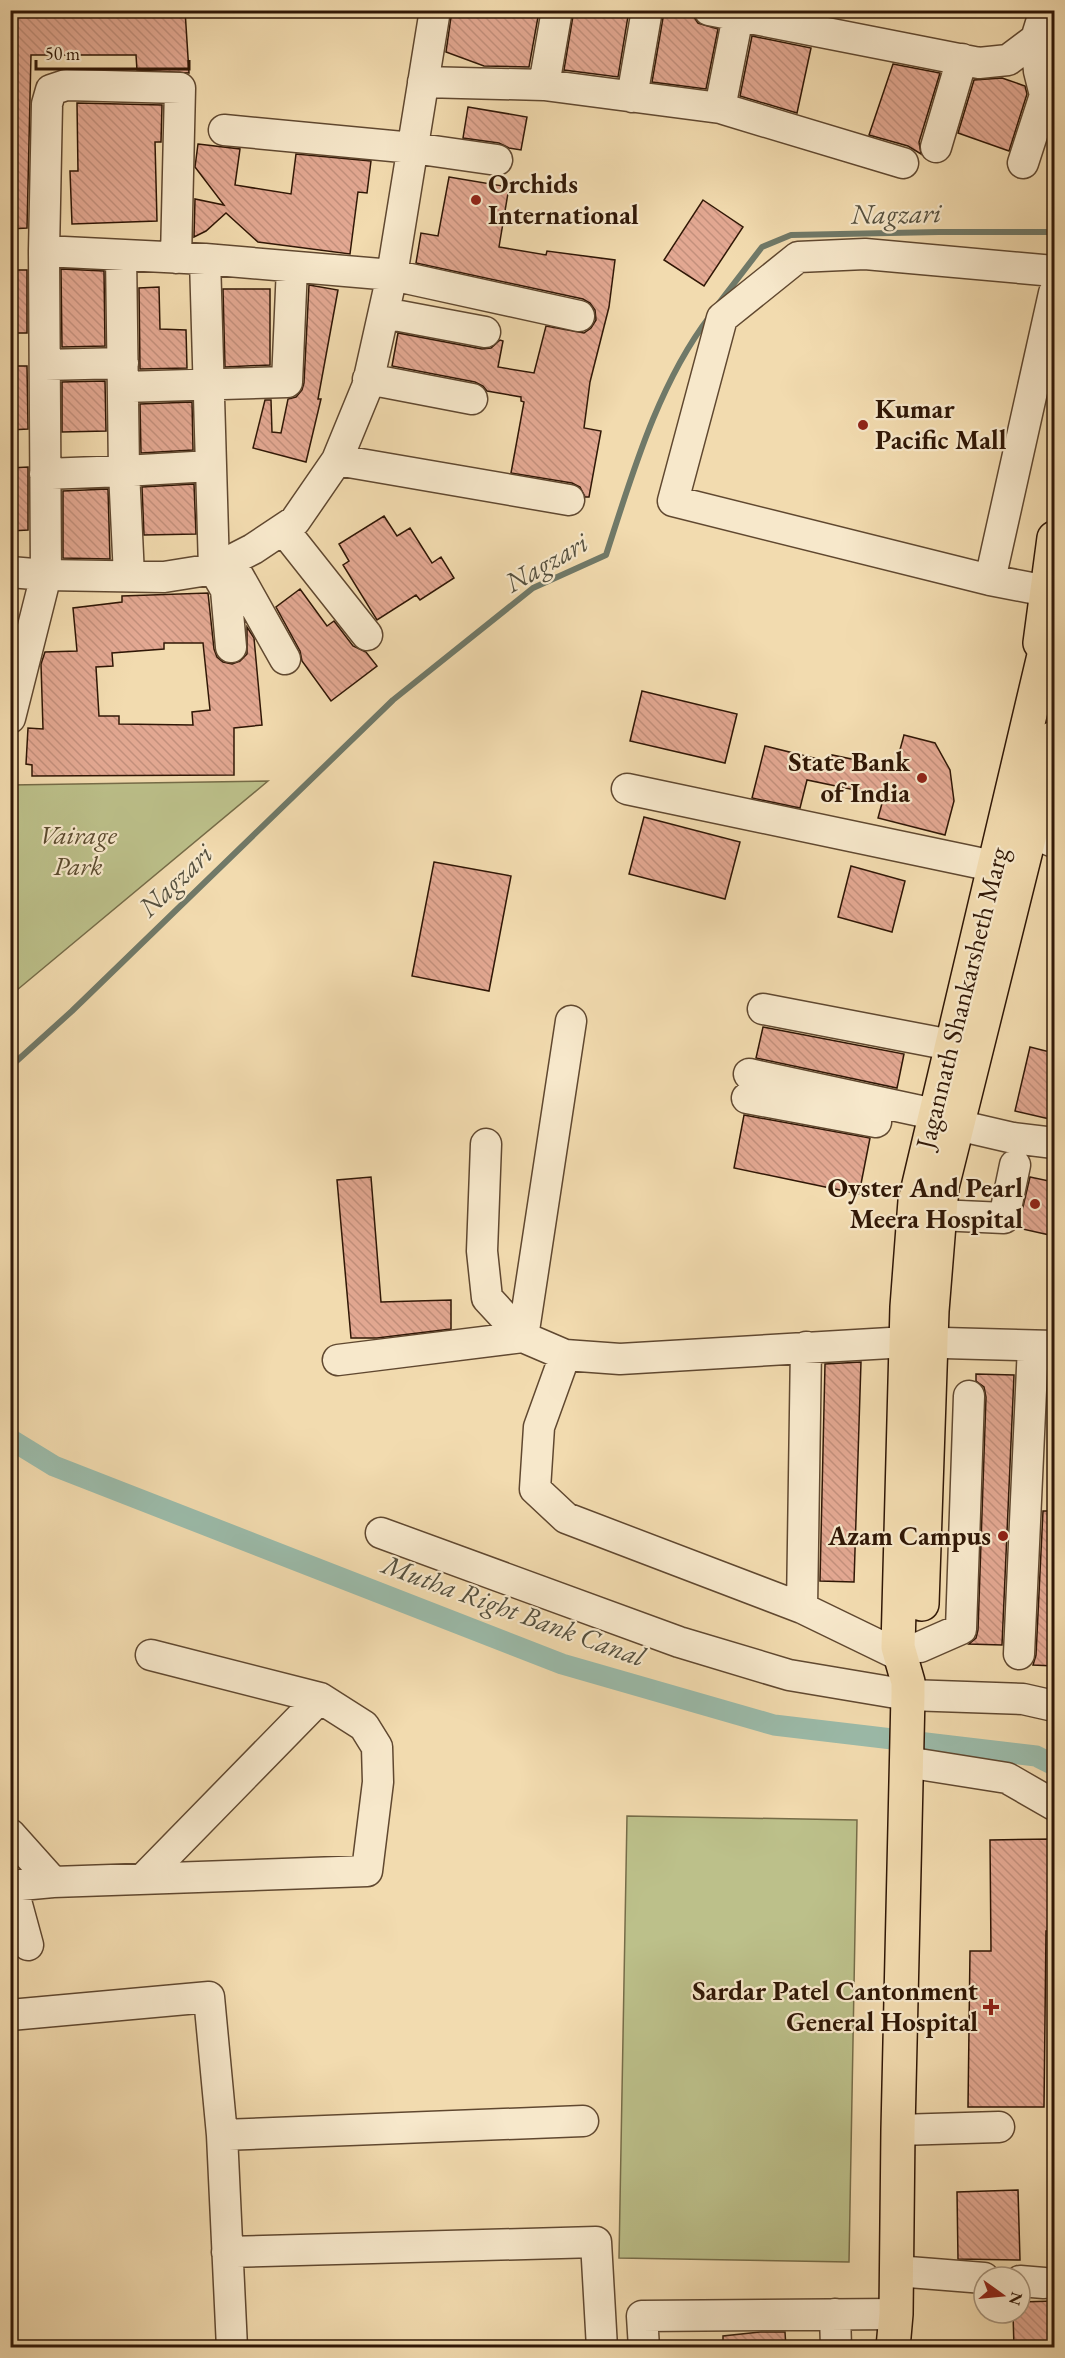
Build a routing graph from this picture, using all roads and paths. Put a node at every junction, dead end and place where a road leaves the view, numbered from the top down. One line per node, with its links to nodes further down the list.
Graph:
1 (435, 10): 9 (street)
2 (557, 10): 10 (street)
3 (646, 10): 11 (street)
4 (709, 10): 6 (street)
5 (1045, 10): 7 (street)
6 (738, 16): 8 (street); 12 (street)
7 (1036, 39): 8 (street); 18 (street)
8 (962, 59): 14 (street)
9 (423, 82): 10 (street); 15 (street)
10 (544, 86): 11 (street)
11 (632, 97): 12 (street)
12 (720, 108): 17 (street)
13 (224, 130): 15 (street)
14 (936, 147)
15 (413, 148): 16 (street); 24 (street)
16 (497, 160)
17 (903, 163)
18 (1023, 163)
19 (44, 251): 20 (street); 21 (street); 29 (street)
20 (121, 255): 21 (street); 30 (street)
21 (190, 259): 22 (street); 32 (street)
22 (292, 267): 24 (street); 32 (street)
23 (1054, 271): 45 (street)
24 (392, 275): 26 (street); 27 (street)
25 (1054, 293): 45 (street)
26 (384, 313): 28 (street); 31 (street)
27 (579, 316)
28 (485, 332)
29 (45, 365): 30 (street); 37 (street)
30 (123, 375): 32 (street); 36 (street)
31 (368, 379): 33 (street); 34 (street)
32 (208, 386): 35 (street)
33 (472, 399)
34 (337, 460): 38 (street); 39 (street)
35 (211, 466): 36 (street); 41 (street)
36 (124, 471): 37 (street); 44 (street)
37 (45, 474): 43 (street)
38 (569, 500)
39 (283, 529): 41 (street); 47 (street)
40 (1054, 538): 46 (main road, Jagannath Shankarsheth Marg)
41 (222, 565): 44 (street); 48 (street); 49 (street)
42 (10, 573): 43 (street)
43 (46, 575): 44 (street); 50 (street)
44 (129, 576)
45 (990, 580): 46 (street)
46 (1051, 602): 54 (main road, Jagannath Shankarsheth Marg)
47 (367, 635)
48 (231, 648)
49 (285, 659)
50 (10, 718)
51 (1054, 738): 53 (main road, Jagannath Shankarsheth Marg)
52 (627, 789): 54 (street)
53 (1043, 837): 59 (main road, Jagannath Shankarsheth Marg)
54 (993, 866): 57 (main road, Jagannath Shankarsheth Marg)
55 (763, 1009): 57 (street)
56 (571, 1021): 64 (street)
57 (951, 1045): 59 (main road, Jagannath Shankarsheth Marg)
58 (748, 1086): 59 (street)
59 (940, 1124): 60 (street); 63 (main road, Jagannath Shankarsheth Marg)
60 (1054, 1143)
61 (486, 1144): 64 (street)
62 (1015, 1165): 63 (street)
63 (931, 1207): 65 (main road, Jagannath Shankarsheth Marg)
64 (523, 1337): 68 (street); 69 (street)
65 (919, 1342): 66 (street); 67 (street); 71 (main road, Jagannath Shankarsheth Marg); 77 (main road, Jagannath Shankarsheth Marg)
66 (1044, 1346): 76 (street)
67 (806, 1347): 68 (street); 74 (street)
68 (565, 1355): 74 (street)
69 (338, 1360)
70 (969, 1396): 72 (street)
71 (928, 1455): 72 (street); 77 (main road, Jagannath Shankarsheth Marg)
72 (968, 1457): 77 (street)
73 (381, 1533): 77 (street)
74 (802, 1608): 77 (street)
75 (151, 1654): 78 (street)
76 (1019, 1654)
77 (909, 1670): 79 (street); 80 (main road, Jagannath Shankarsheth Marg)
78 (320, 1698): 83 (street); 83 (street)
79 (1054, 1706)
80 (906, 1775): 81 (street); 90 (main road, Jagannath Shankarsheth Marg)
81 (1054, 1805)
82 (10, 1833): 84 (street)
83 (144, 1878): 84 (street)
84 (53, 1882): 85 (street)
85 (11, 1886): 86 (street)
86 (28, 1945)
87 (10, 2015): 91 (street)
88 (583, 2121): 91 (street)
89 (999, 2127): 90 (street)
90 (898, 2130): 93 (main road, Jagannath Shankarsheth Marg)
91 (222, 2135): 92 (street)
92 (227, 2252): 97 (street); 98 (street)
93 (896, 2271): 94 (street); 96 (main road, Jagannath Shankarsheth Marg)
94 (972, 2277)
95 (835, 2314): 96 (street); 99 (street); 100 (street)
96 (896, 2314): 101 (main road, Jagannath Shankarsheth Marg)
97 (232, 2348)
98 (602, 2348)
99 (644, 2348)
100 (836, 2348)
101 (893, 2348)

